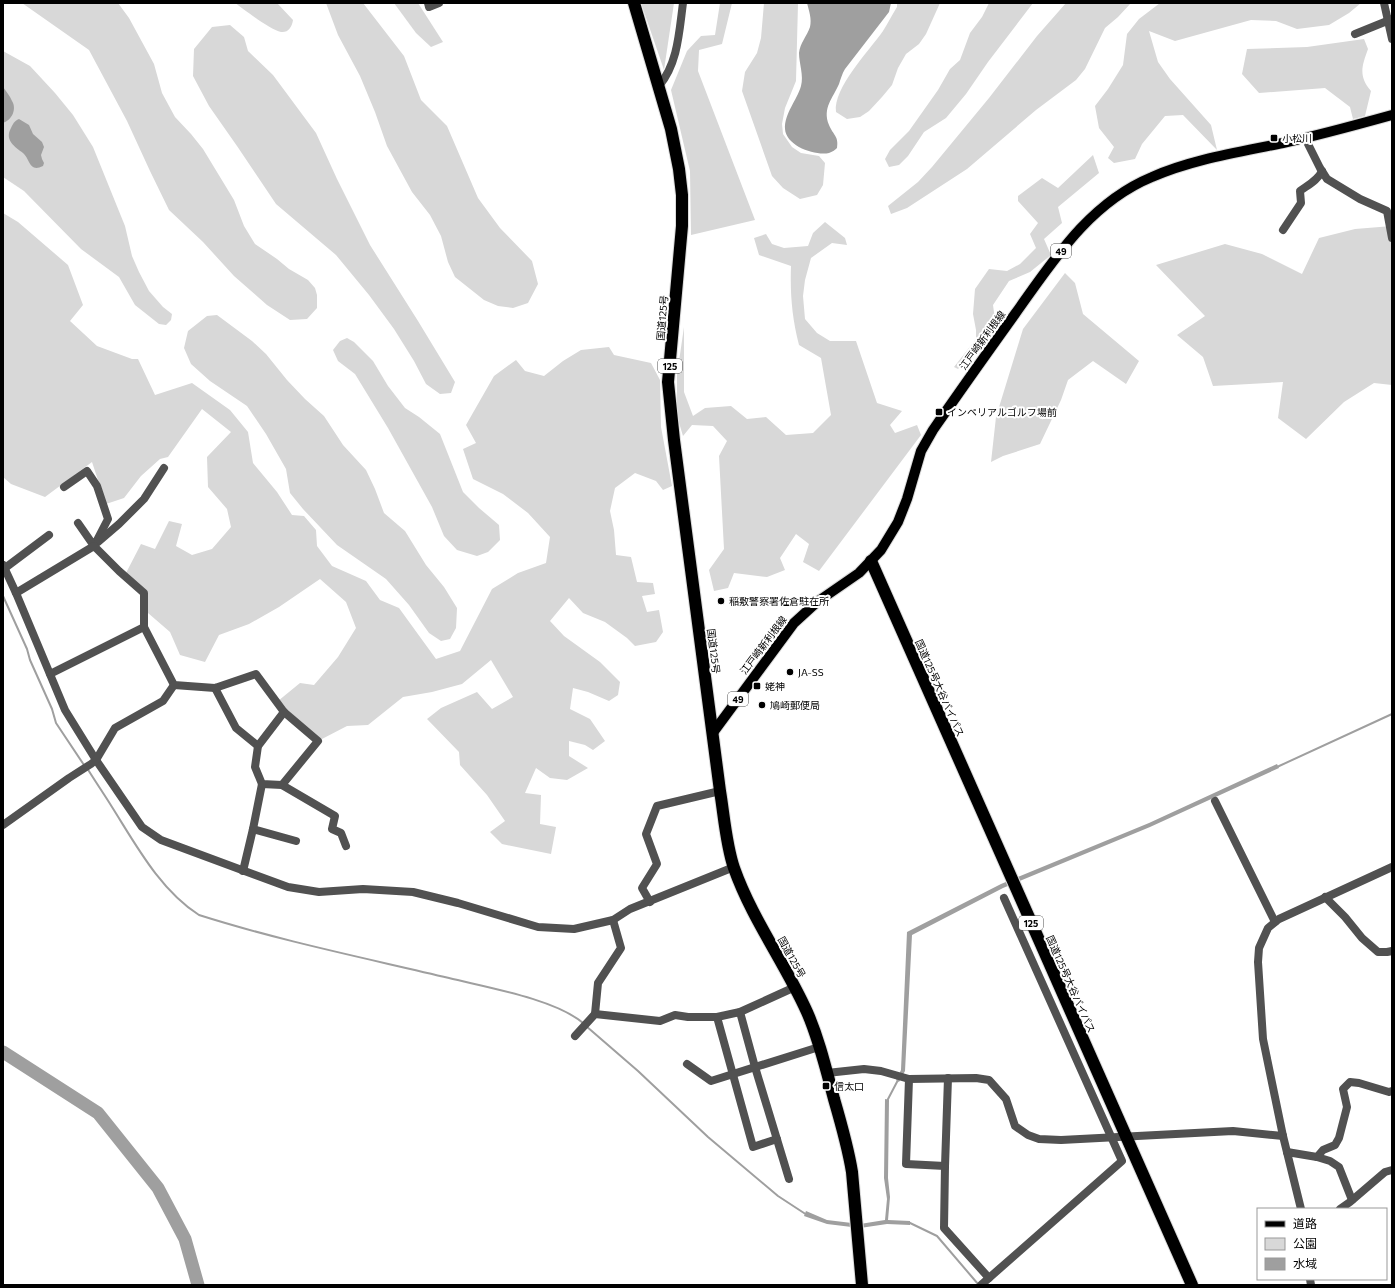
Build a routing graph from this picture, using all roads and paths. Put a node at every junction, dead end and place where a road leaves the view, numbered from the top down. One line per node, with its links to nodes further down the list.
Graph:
1 (428, 3): 2 (street)
2 (439, 3)
3 (634, 3): 9 (highway, 国道125号 / 125)
4 (683, 3): 9 (street)
5 (1384, 3): 6 (street)
6 (1390, 20): 7 (street); 8 (street)
7 (1355, 34)
8 (1392, 39)
9 (659, 86): 28 (highway, 国道125号 / 125)
10 (1392, 115): 11 (main road, 江戸崎新利根線 / 49)
11 (1305, 138): 12 (street); 20 (main road, 江戸崎新利根線 / 49)
12 (1322, 171): 13 (street); 14 (street)
13 (1283, 230)
14 (1392, 238)
15 (164, 468): 19 (street)
16 (64, 487): 19 (street)
17 (78, 523): 19 (street)
18 (49, 535): 21 (street)
19 (94, 546): 22 (street); 23 (street)
20 (871, 561): 28 (main road, 江戸崎新利根線 / 49); 61 (highway, 国道125号大谷バイパス / 125)
21 (4, 566): 22 (street)
22 (16, 593): 24 (street)
23 (144, 627): 24 (street); 25 (street)
24 (50, 674): 30 (street)
25 (174, 685): 26 (street); 30 (street)
26 (215, 688): 27 (street); 29 (street)
27 (284, 712): 29 (street); 32 (street)
28 (712, 734): 33 (highway, 国道125号 / 125)
29 (258, 746): 31 (street)
30 (94, 762): 35 (street); 41 (street)
31 (262, 784): 32 (street); 36 (street)
32 (282, 785): 38 (street)
33 (720, 791): 39 (highway, 国道125号 / 125); 44 (street)
34 (1215, 801): 46 (street)
35 (3, 825)
36 (253, 829): 37 (street); 41 (street)
37 (296, 841)
38 (346, 846)
39 (734, 867): 44 (street); 48 (highway, 国道125号 / 125)
40 (1392, 867): 42 (street)
41 (243, 871): 45 (street)
42 (1325, 897): 46 (street); 47 (street)
43 (1004, 898): 63 (street)
44 (650, 902): 45 (street)
45 (613, 920): 50 (street)
46 (1275, 922): 62 (street)
47 (1392, 951)
48 (795, 986): 49 (street); 53 (highway, 国道125号 / 125)
49 (740, 1012): 51 (street); 55 (street)
50 (595, 1014): 51 (street); 52 (street)
51 (717, 1017): 57 (street)
52 (575, 1036)
53 (819, 1047): 55 (street); 56 (highway, 国道125号 / 125)
54 (687, 1064): 57 (street)
55 (755, 1067): 57 (street); 64 (street)
56 (827, 1073): 59 (street); 74 (highway, 国道125号 / 125)
57 (732, 1074): 64 (street)
58 (948, 1078): 59 (street); 63 (street); 67 (street)
59 (910, 1079): 67 (street)
60 (1392, 1091): 66 (street)
61 (1125, 1136): 62 (street); 63 (street); 75 (highway, 国道125号大谷バイパス / 125)
62 (1283, 1136): 65 (street)
63 (1111, 1137): 73 (street)
64 (777, 1139): 69 (street)
65 (1287, 1152): 66 (street); 71 (street)
66 (1317, 1157): 70 (street)
67 (945, 1166): 73 (street)
68 (1392, 1170): 70 (street)
69 (789, 1179)
70 (1352, 1200): 72 (street)
71 (1301, 1208)
72 (1341, 1208)
73 (985, 1281)
74 (862, 1285)
75 (1192, 1285)

